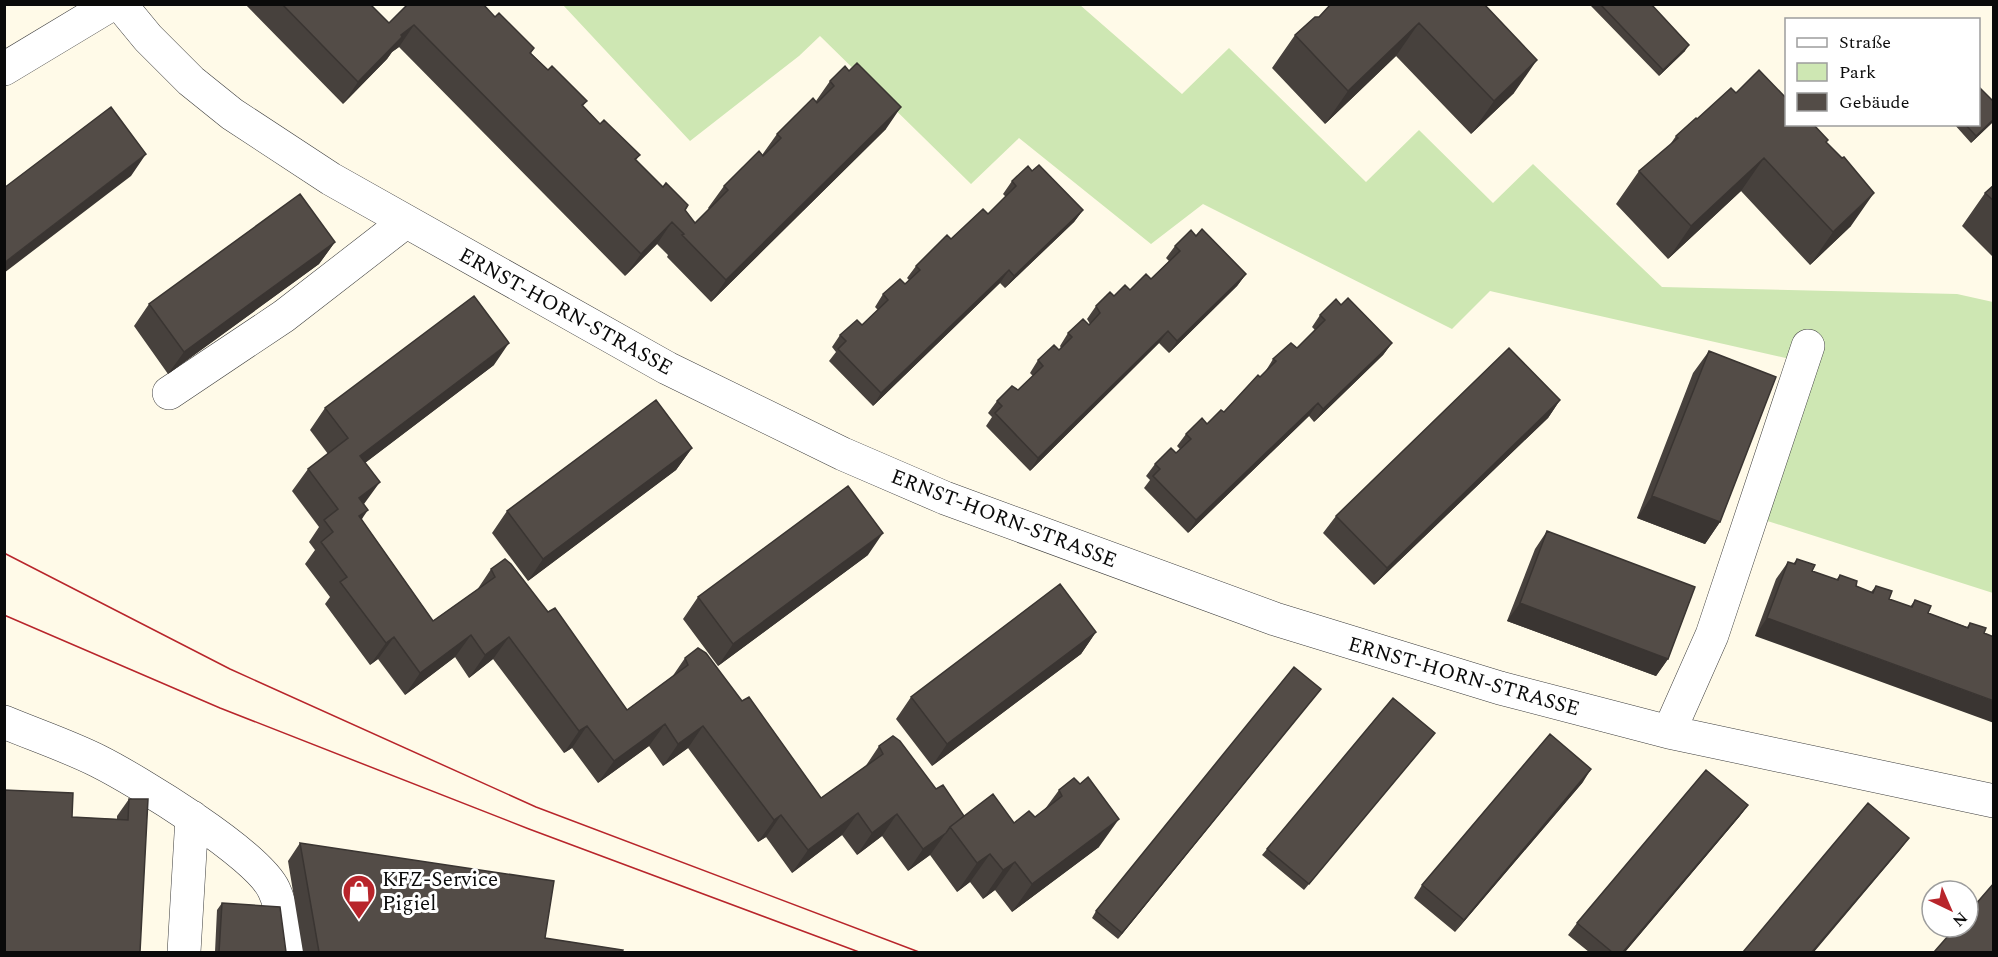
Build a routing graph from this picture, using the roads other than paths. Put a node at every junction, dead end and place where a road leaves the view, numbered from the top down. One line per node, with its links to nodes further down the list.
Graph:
1 (112, 4): 3 (street)
2 (120, 4): 4 (street, ERNST-HORN-STRASSE)
3 (4, 69)
4 (404, 223): 6 (street); 8 (street, ERNST-HORN-STRASSE)
5 (1808, 346): 8 (street)
6 (169, 393)
7 (4, 722): 10 (street)
8 (1669, 732): 9 (street, ERNST-HORN-STRASSE)
9 (1994, 801)
10 (192, 818): 11 (street); 12 (street)
11 (184, 952)
12 (288, 952)

